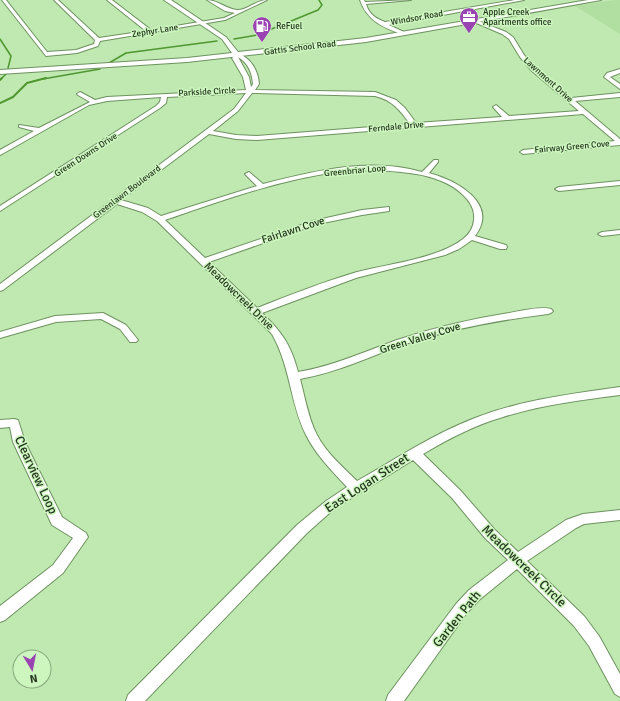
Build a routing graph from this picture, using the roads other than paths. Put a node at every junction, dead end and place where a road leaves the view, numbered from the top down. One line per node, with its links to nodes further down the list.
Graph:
1 (4, 0): 12 (street)
2 (56, 0): 22 (street)
3 (109, 0): 19 (street)
4 (167, 0): 17 (main road, Greenlawn Boulevard)
5 (175, 0): 16 (main road, Greenlawn Boulevard)
6 (209, 0): 14 (street)
7 (265, 0): 14 (street, Zephyr Lane)
8 (409, 0): 11 (street)
9 (522, 0): 18 (street, Windsor Road)
10 (598, 0): 15 (main road, Gattis School Road)
11 (363, 2): 18 (street)
12 (12, 11): 13 (street); 22 (street, Zephyr Lane)
13 (6, 12)
14 (240, 12): 16 (street, Zephyr Lane)
15 (476, 21): 20 (main road, Gattis School Road); 32 (street, Lawnmont Drive)
16 (209, 22): 17 (street, Zephyr Lane); 21 (main road, Greenlawn Boulevard)
17 (201, 23): 19 (street, Zephyr Lane); 21 (main road, Greenlawn Boulevard)
18 (384, 24): 20 (street)
19 (149, 31): 22 (street, Zephyr Lane)
20 (404, 34): 23 (main road, Gattis School Road)
21 (224, 38): 23 (main road, Greenlawn Boulevard)
22 (98, 40)
23 (237, 55): 25 (main road, Gattis School Road); 27 (street, Greenlawn Boulevard); 27 (street, Greenlawn Boulevard)
24 (620, 71): 26 (street)
25 (0, 72)
26 (620, 87)
27 (249, 91): 28 (street, Parkside Circle); 30 (street, Parkside Circle); 41 (street, Greenlawn Boulevard)
28 (320, 92): 34 (street); 39 (street, Parkside Circle)
29 (80, 94): 33 (street)
30 (164, 95): 33 (street, Parkside Circle); 52 (street, Green Downs Drive)
31 (620, 95): 32 (street)
32 (570, 100): 36 (street, Lawnmont Drive)
33 (93, 101): 40 (street, Parkside Circle)
34 (319, 101)
35 (496, 107): 37 (street)
36 (584, 112): 37 (street, Ferndale Drive); 42 (street, Lawnmont Drive)
37 (506, 118): 39 (street, Ferndale Drive)
38 (21, 126): 40 (street)
39 (414, 126): 41 (street, Ferndale Drive)
40 (39, 130): 44 (street, Parkside Circle)
41 (209, 132): 51 (street, Greenlawn Boulevard)
42 (620, 142): 43 (street, Fairway Green Cove)
43 (523, 152)
44 (0, 153)
45 (436, 161): 46 (street)
46 (425, 173): 49 (street, Greenbriar Loop); 57 (street, Greenbriar Loop)
47 (249, 174): 49 (street)
48 (620, 183): 50 (street)
49 (261, 186): 54 (street, Greenbriar Loop)
50 (560, 189)
51 (116, 201): 54 (street, Meadowcreek Drive); 60 (street, Greenlawn Boulevard)
52 (0, 209)
53 (386, 210): 59 (street, Fairlawn Cove)
54 (160, 219): 59 (street, Meadowcreek Drive)
55 (620, 232): 56 (street)
56 (602, 234)
57 (471, 237): 58 (street); 62 (street)
58 (503, 247)
59 (203, 261): 62 (street, Meadowcreek Drive)
60 (0, 288)
61 (548, 311): 65 (street, Green Valley Cove)
62 (256, 312): 65 (street, Meadowcreek Drive)
63 (0, 335): 64 (street)
64 (133, 340)
65 (295, 376): 69 (street, Meadowcreek Drive)
66 (620, 391): 68 (street, East Logan Street)
67 (0, 424): 72 (street, Clearview Loop)
68 (414, 453): 69 (street, East Logan Street); 71 (street, Meadowcreek Circle)
69 (356, 488): 74 (street, East Logan Street)
70 (620, 515): 71 (street, Garden Path)
71 (518, 560): 73 (street, Meadowcreek Circle); 75 (street, Garden Path)
72 (0, 615)
73 (620, 687)
74 (134, 701)
75 (394, 701)

